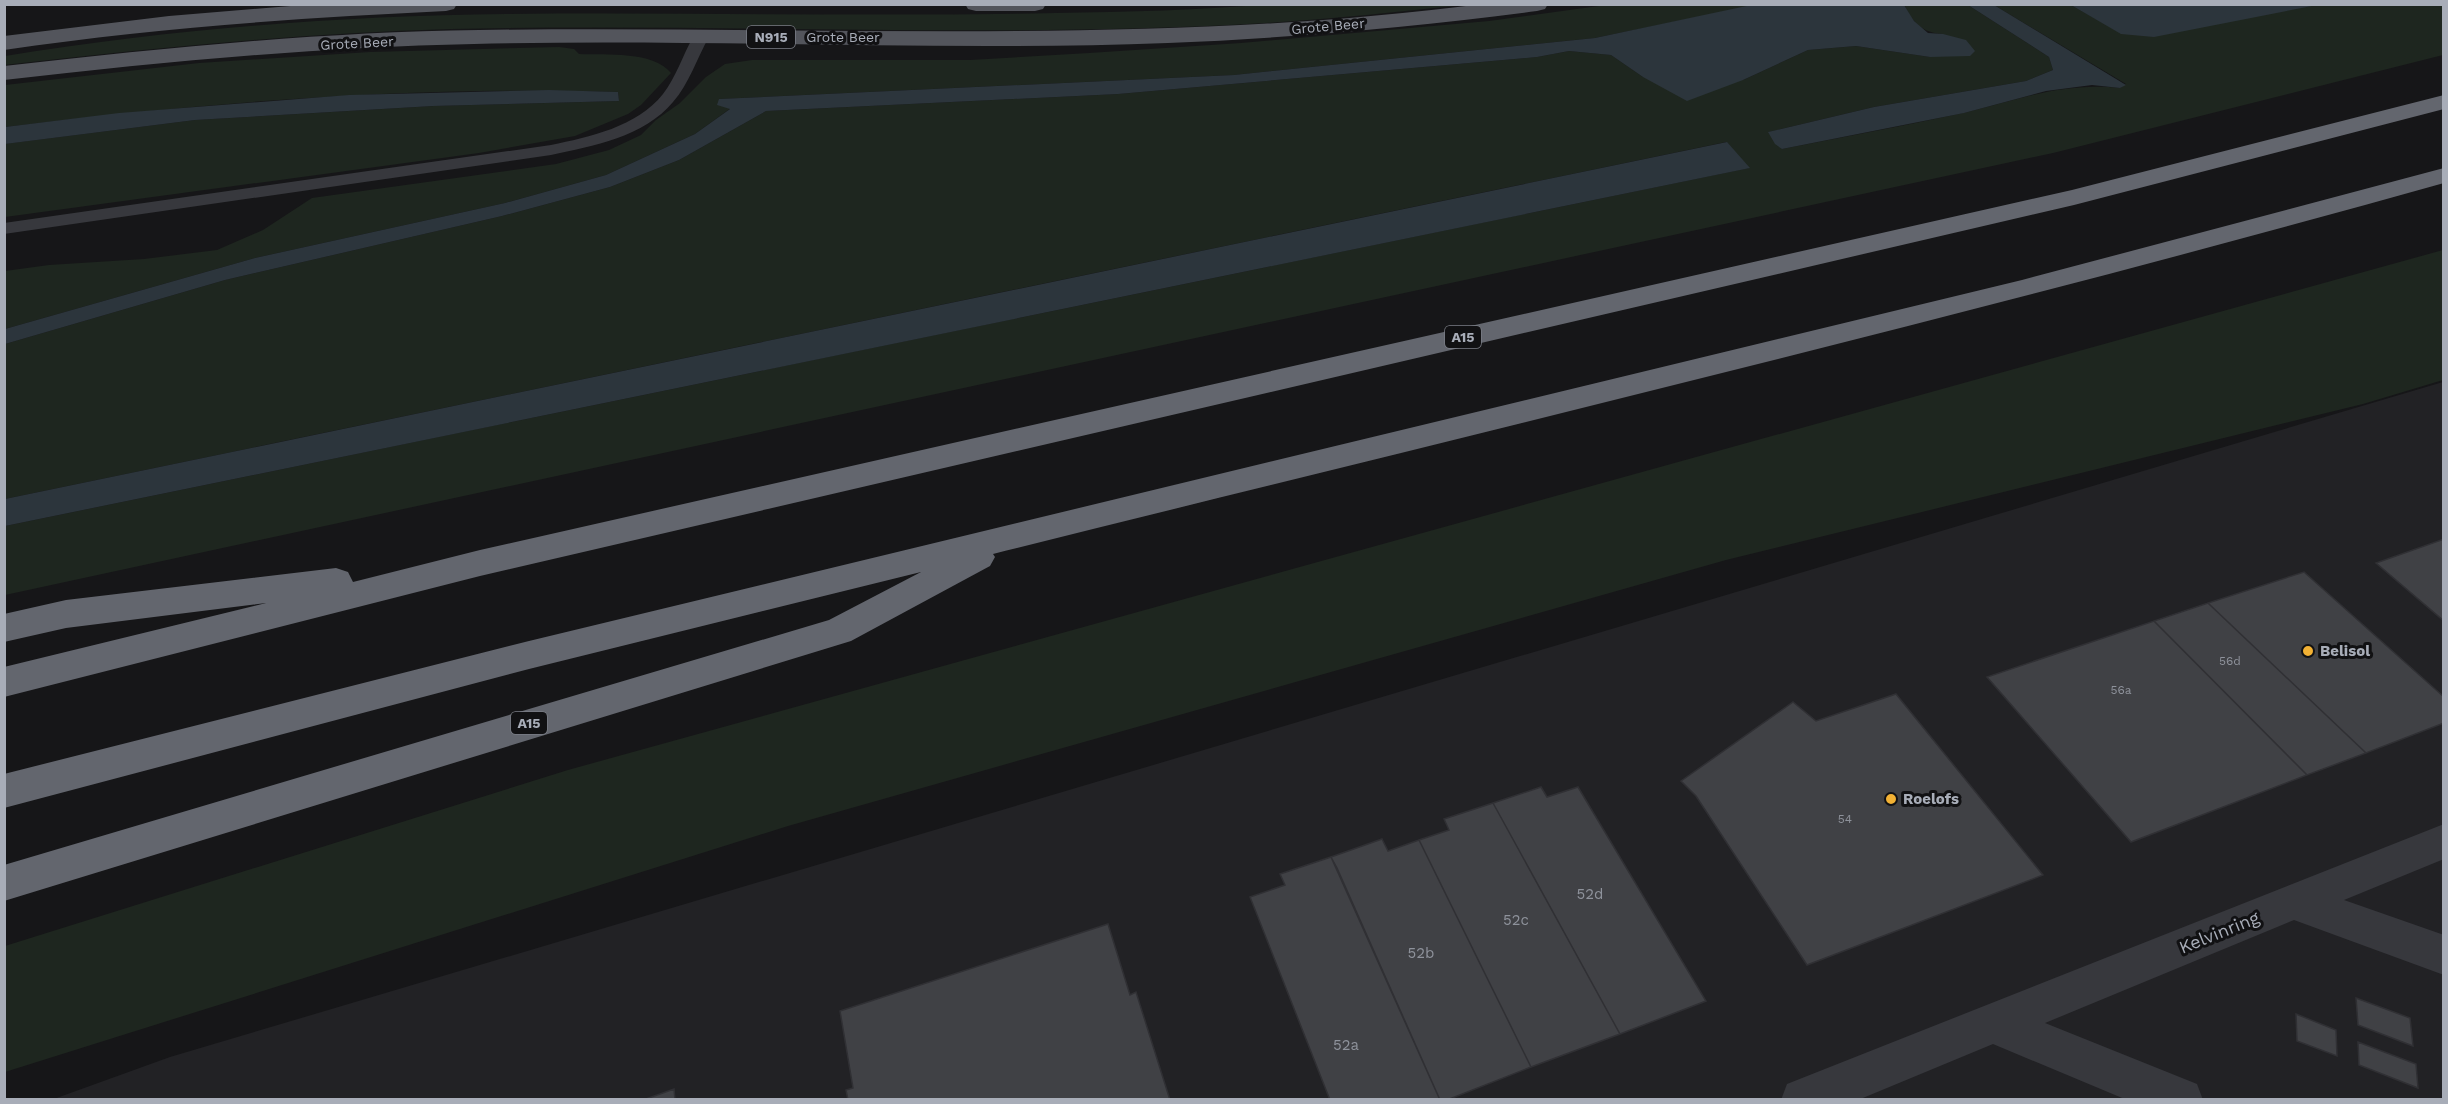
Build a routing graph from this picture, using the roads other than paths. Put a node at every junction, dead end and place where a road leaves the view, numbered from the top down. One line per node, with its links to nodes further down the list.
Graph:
1 (446, 4): 6 (main road)
2 (976, 4): 3 (main road)
3 (1035, 4)
4 (1537, 4): 5 (main road, Grote Beer / N915)
5 (701, 37): 7 (main road, Grote Beer / N915); 10 (lane)
6 (4, 43)
7 (4, 73)
8 (2444, 102): 12 (highway, A15)
9 (2444, 175): 11 (highway, A15)
10 (4, 229)
11 (1022, 533): 15 (highway, A15); 17 (highway, A15)
12 (480, 562): 13 (highway, A15); 14 (highway, A15)
13 (4, 628)
14 (4, 682)
15 (4, 791)
16 (2444, 842): 18 (street, Kelvinring)
17 (4, 883)
18 (2295, 902): 19 (street); 20 (street, Kelvinring)
19 (2444, 955)
20 (1994, 1023): 21 (street, Kelvinring); 22 (street)
21 (1803, 1100)
22 (2181, 1100)

